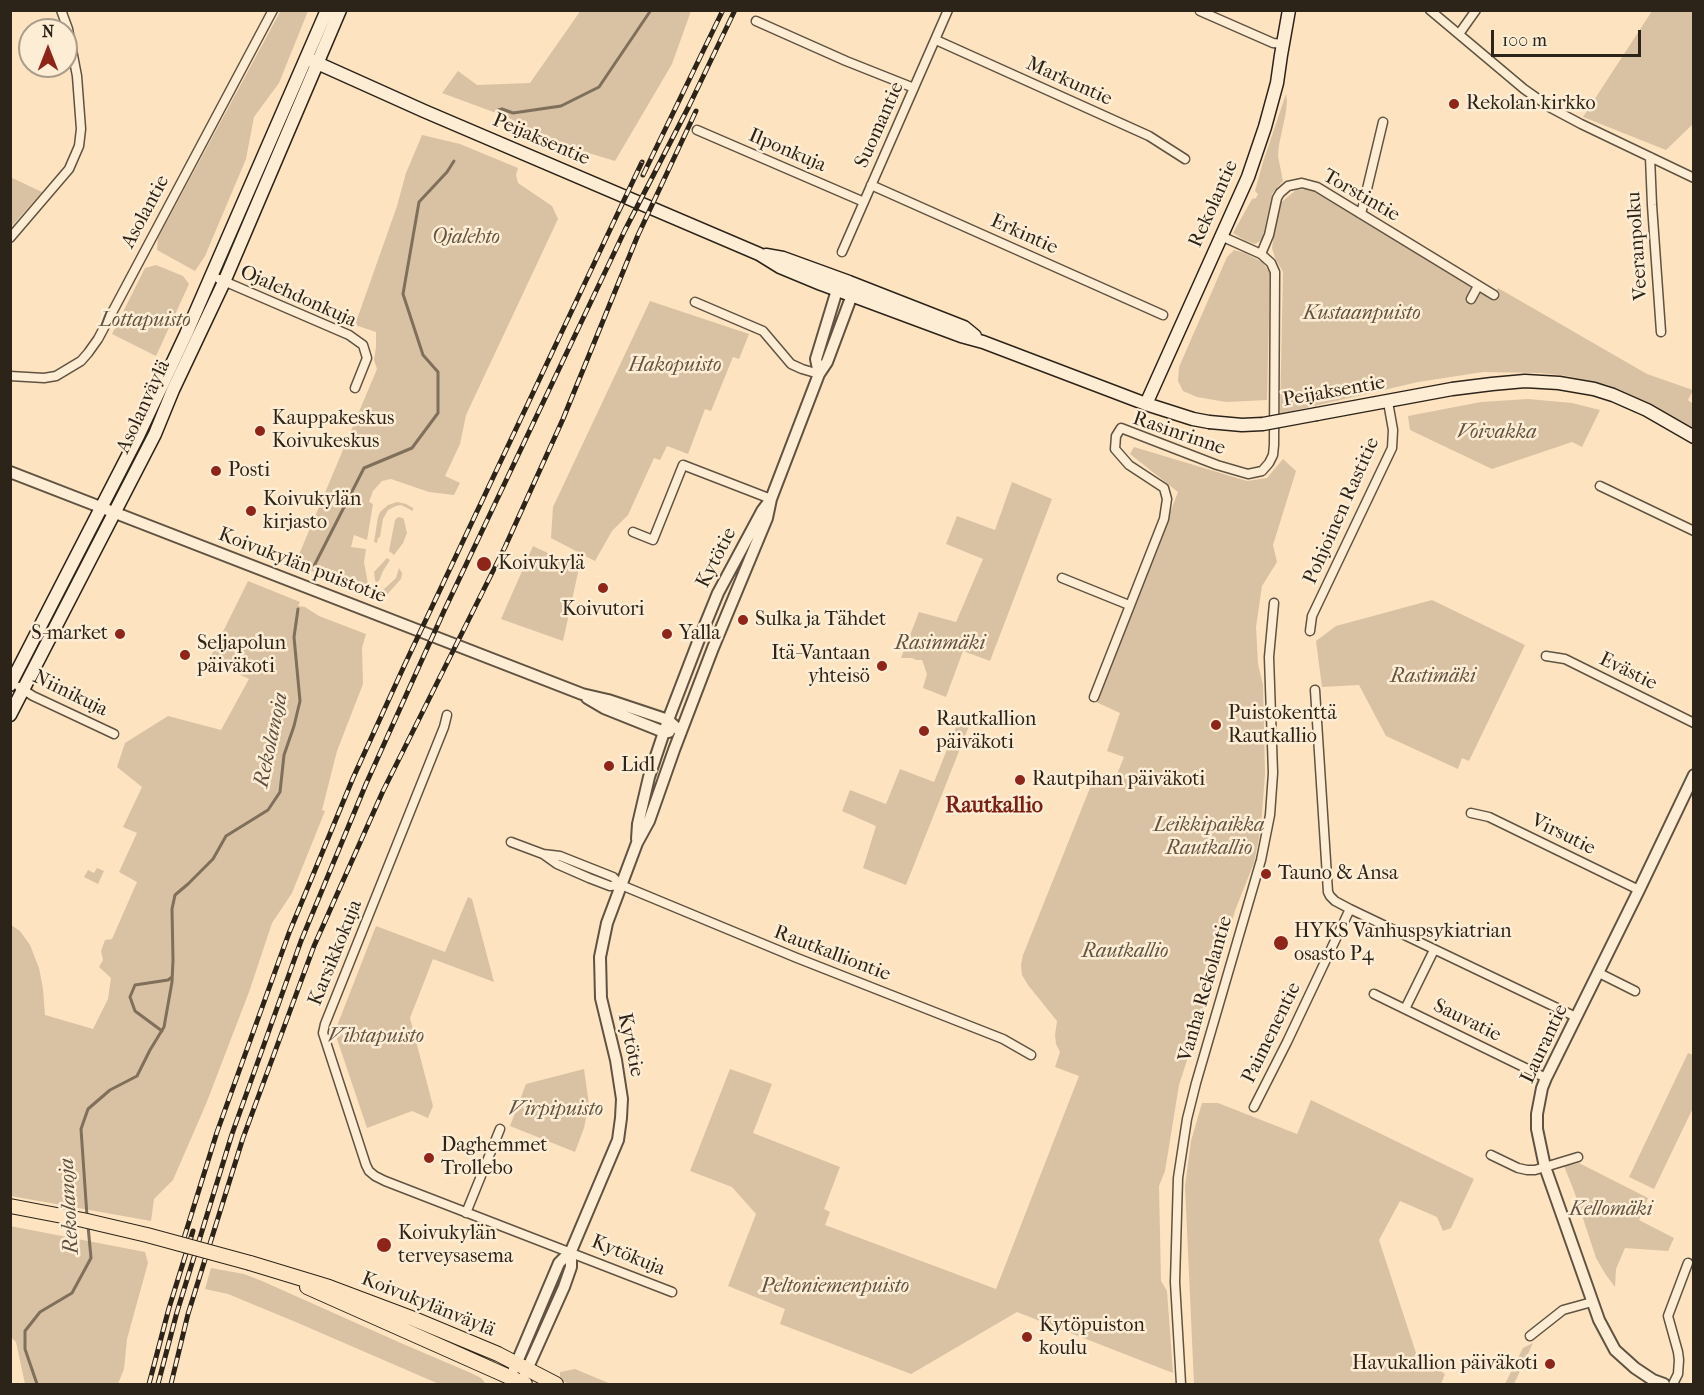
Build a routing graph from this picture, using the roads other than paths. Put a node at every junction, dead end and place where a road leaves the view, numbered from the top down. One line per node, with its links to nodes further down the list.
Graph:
1 (61, 10): 25 (street)
2 (273, 10): 42 (street, Asolantie)
3 (327, 10): 14 (main road, Asolanväylä)
4 (340, 10): 14 (main road, Asolanväylä)
5 (948, 10): 12 (street, Suomantie)
6 (1289, 10): 13 (main road, Rekolantie)
7 (1431, 10): 11 (street)
8 (1476, 10): 11 (street)
9 (1200, 11): 13 (street)
10 (756, 21): 15 (street)
11 (1459, 34): 18 (street)
12 (936, 40): 15 (street, Suomantie); 19 (street, Markuntie)
13 (1283, 44): 24 (main road, Rekolantie)
14 (312, 61): 28 (main road, Peijaksentie); 29 (main road, Asolanväylä); 30 (main road, Asolanväylä)
15 (914, 88): 21 (street, Suomantie)
16 (1383, 122): 23 (street)
17 (697, 130): 22 (street, Ilponkuja)
18 (1650, 157): 20 (street); 39 (street, Veeranpolku)
19 (1185, 159)
20 (1694, 177)
21 (871, 185): 22 (street, Suomantie); 38 (street, Erkintie)
22 (864, 202): 26 (street, Suomantie)
23 (1361, 213): 27 (street, Torstintie); 32 (street, Torstintie)
24 (1221, 236): 27 (street); 45 (main road, Rekolantie)
25 (10, 238)
26 (842, 252)
27 (1262, 254): 56 (street, Rasinrinne)
28 (762, 255): 31 (main road, Peijaksentie); 33 (main road, Peijaksentie)
29 (211, 276): 30 (street, Ojalehdonkuja); 50 (main road, Asolanväylä)
30 (224, 282): 43 (street, Ojalehdonkuja); 51 (main road, Asolanväylä)
31 (849, 282): 33 (street); 34 (street); 40 (main road, Peijaksentie)
32 (1478, 286): 35 (street, Torstintie); 36 (street)
33 (837, 290): 34 (main road, Peijaksentie); 41 (street, Kytötie)
34 (852, 295): 40 (main road, Peijaksentie); 41 (street, Kytötie)
35 (1494, 296)
36 (1471, 299)
37 (695, 302): 41 (street)
38 (1163, 315)
39 (1661, 332)
40 (983, 342): 45 (main road, Peijaksentie)
41 (819, 374): 49 (street, Kytötie)
42 (10, 376)
43 (355, 388)
44 (1388, 402): 45 (main road, Peijaksentie, bridge); 46 (main road, Peijaksentie); 57 (street, Pohjoinen Rastitie)
45 (1146, 404)
46 (1694, 437)
47 (10, 472): 50 (street, Koivukylän puistotie)
48 (1600, 486): 52 (street)
49 (771, 499): 53 (street); 66 (street, Kytötie); 69 (street, Kytötie)
50 (101, 507): 51 (street, Koivukylän puistotie); 59 (main road, Asolanväylä)
51 (114, 511): 60 (main road, Asolanväylä); 62 (street, Koivukylän puistotie)
52 (1694, 531)
53 (633, 532)
54 (1062, 578): 56 (street)
55 (1274, 603): 102 (street, Vanha Rekolantie)
56 (1130, 604): 63 (street, Rasinrinne)
57 (1310, 631)
58 (1546, 656): 67 (street, Evästie)
59 (11, 683): 60 (street, Niinikuja)
60 (23, 690): 64 (main road, Asolanväylä); 70 (street, Niinikuja)
61 (1315, 690): 77 (street)
62 (582, 694): 66 (street, Koivukylän puistotie); 68 (street, Koivukylän puistotie)
63 (1094, 697)
64 (10, 715)
65 (447, 715): 92 (street, Karsikkokuja)
66 (668, 720): 68 (street, Kytötie); 69 (street, Koivukylän puistotie)
67 (1694, 723)
68 (664, 732): 69 (street, Koivukylän puistotie); 74 (street, Kytötie)
69 (681, 732): 74 (street, Kytötie)
70 (114, 734)
71 (1694, 775): 76 (street, Laurantie)
72 (1471, 813): 76 (street, Virsutie)
73 (511, 842): 75 (street, Rautkalliontie)
74 (637, 843): 75 (street, Kytötie)
75 (621, 885): 84 (street, Rautkalliontie); 93 (street, Kytötie)
76 (1639, 890): 79 (street, Laurantie)
77 (1350, 909): 78 (street); 86 (street, Paimenentie)
78 (1434, 950): 82 (street); 83 (street)
79 (1599, 973): 80 (street); 83 (street, Laurantie)
80 (1635, 991)
81 (1374, 994): 82 (street, Sauvatie)
82 (1405, 1009): 85 (street, Sauvatie)
83 (1576, 1017): 85 (street, Laurantie)
84 (1031, 1055)
85 (1546, 1078): 90 (street, Laurantie)
86 (1254, 1107)
87 (500, 1129): 92 (street)
88 (1491, 1155): 90 (street)
89 (1578, 1157): 90 (street)
90 (1545, 1167): 97 (street, Laurantie)
91 (10, 1206): 95 (main road, Koivukylänväylä, bridge)
92 (466, 1213): 93 (street, Karsikkokuja)
93 (571, 1251): 96 (street, Kytökuja); 99 (street, Kytötie)
94 (1688, 1263): 104 (street)
95 (281, 1274): 99 (main road, Koivukylänväylä); 100 (main road, Koivukylänväylä)
96 (672, 1292)
97 (1592, 1302): 98 (street); 103 (street, Laurantie)
98 (1530, 1336)
99 (521, 1366): 100 (street, Kytötie); 101 (main road, Koivukylänväylä)
100 (517, 1383)
101 (556, 1384)
102 (1181, 1384)
103 (1664, 1384)
104 (1673, 1384)

